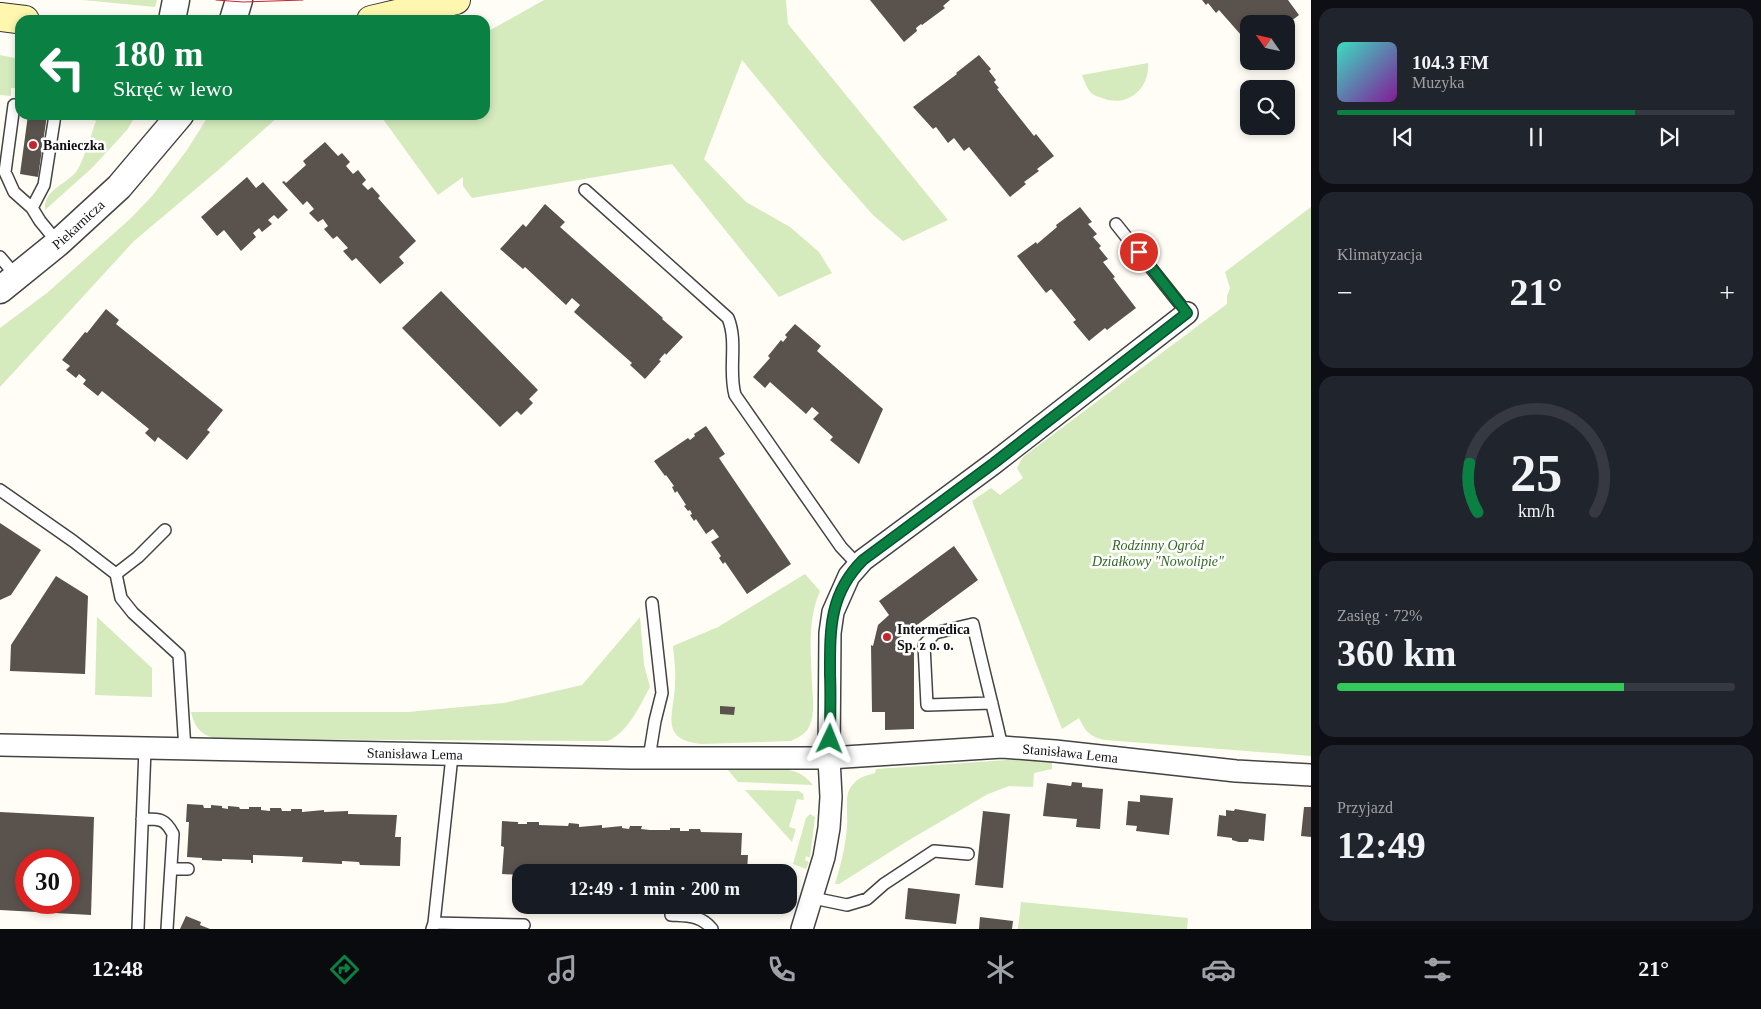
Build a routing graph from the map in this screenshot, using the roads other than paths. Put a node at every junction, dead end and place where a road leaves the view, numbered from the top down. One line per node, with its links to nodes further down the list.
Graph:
1 (176, 0): 4 (street)
2 (239, 0): 5 (street)
3 (456, 0): 6 (main road)
4 (173, 15)
5 (234, 15)
6 (392, 15)
7 (0, 17): 8 (main road)
8 (15, 19)
9 (14, 105): 15 (lane)
10 (54, 120): 15 (lane)
11 (157, 120): 13 (street, Piekarnicza)
12 (176, 120): 13 (street, Piekarnicza)
13 (150, 151): 17 (street, Piekarnicza)
14 (585, 190): 23 (lane)
15 (32, 208): 17 (lane)
16 (1116, 224): 20 (lane)
17 (58, 243): 19 (street, Piekarnicza)
18 (0, 257): 19 (lane)
19 (8, 284)
20 (1187, 313): 23 (street)
21 (0, 490): 24 (lane)
22 (164, 530): 24 (lane)
23 (858, 565): 33 (street)
24 (116, 574): 30 (lane)
25 (652, 603): 32 (lane)
26 (992, 703): 26 (lane); 28 (lane)
27 (0, 745): 29 (street, Stanisława Lema)
28 (1002, 747): 33 (street, Stanisława Lema); 34 (street, Stanisława Lema)
29 (145, 749): 30 (street, Stanisława Lema); 35 (lane)
30 (184, 750): 31 (street, Stanisława Lema)
31 (452, 756): 32 (street, Stanisława Lema); 42 (lane)
32 (649, 758): 33 (street, Stanisława Lema)
33 (829, 758): 39 (street)
34 (1311, 775)
35 (142, 819): 37 (lane); 43 (lane)
36 (968, 854): 39 (lane)
37 (171, 869): 38 (lane); 44 (lane)
38 (188, 869)
39 (813, 898): 46 (street)
40 (671, 915): 45 (lane)
41 (524, 925): 42 (lane)
42 (433, 926)
43 (138, 929)
44 (167, 929)
45 (712, 929)
46 (802, 929)

